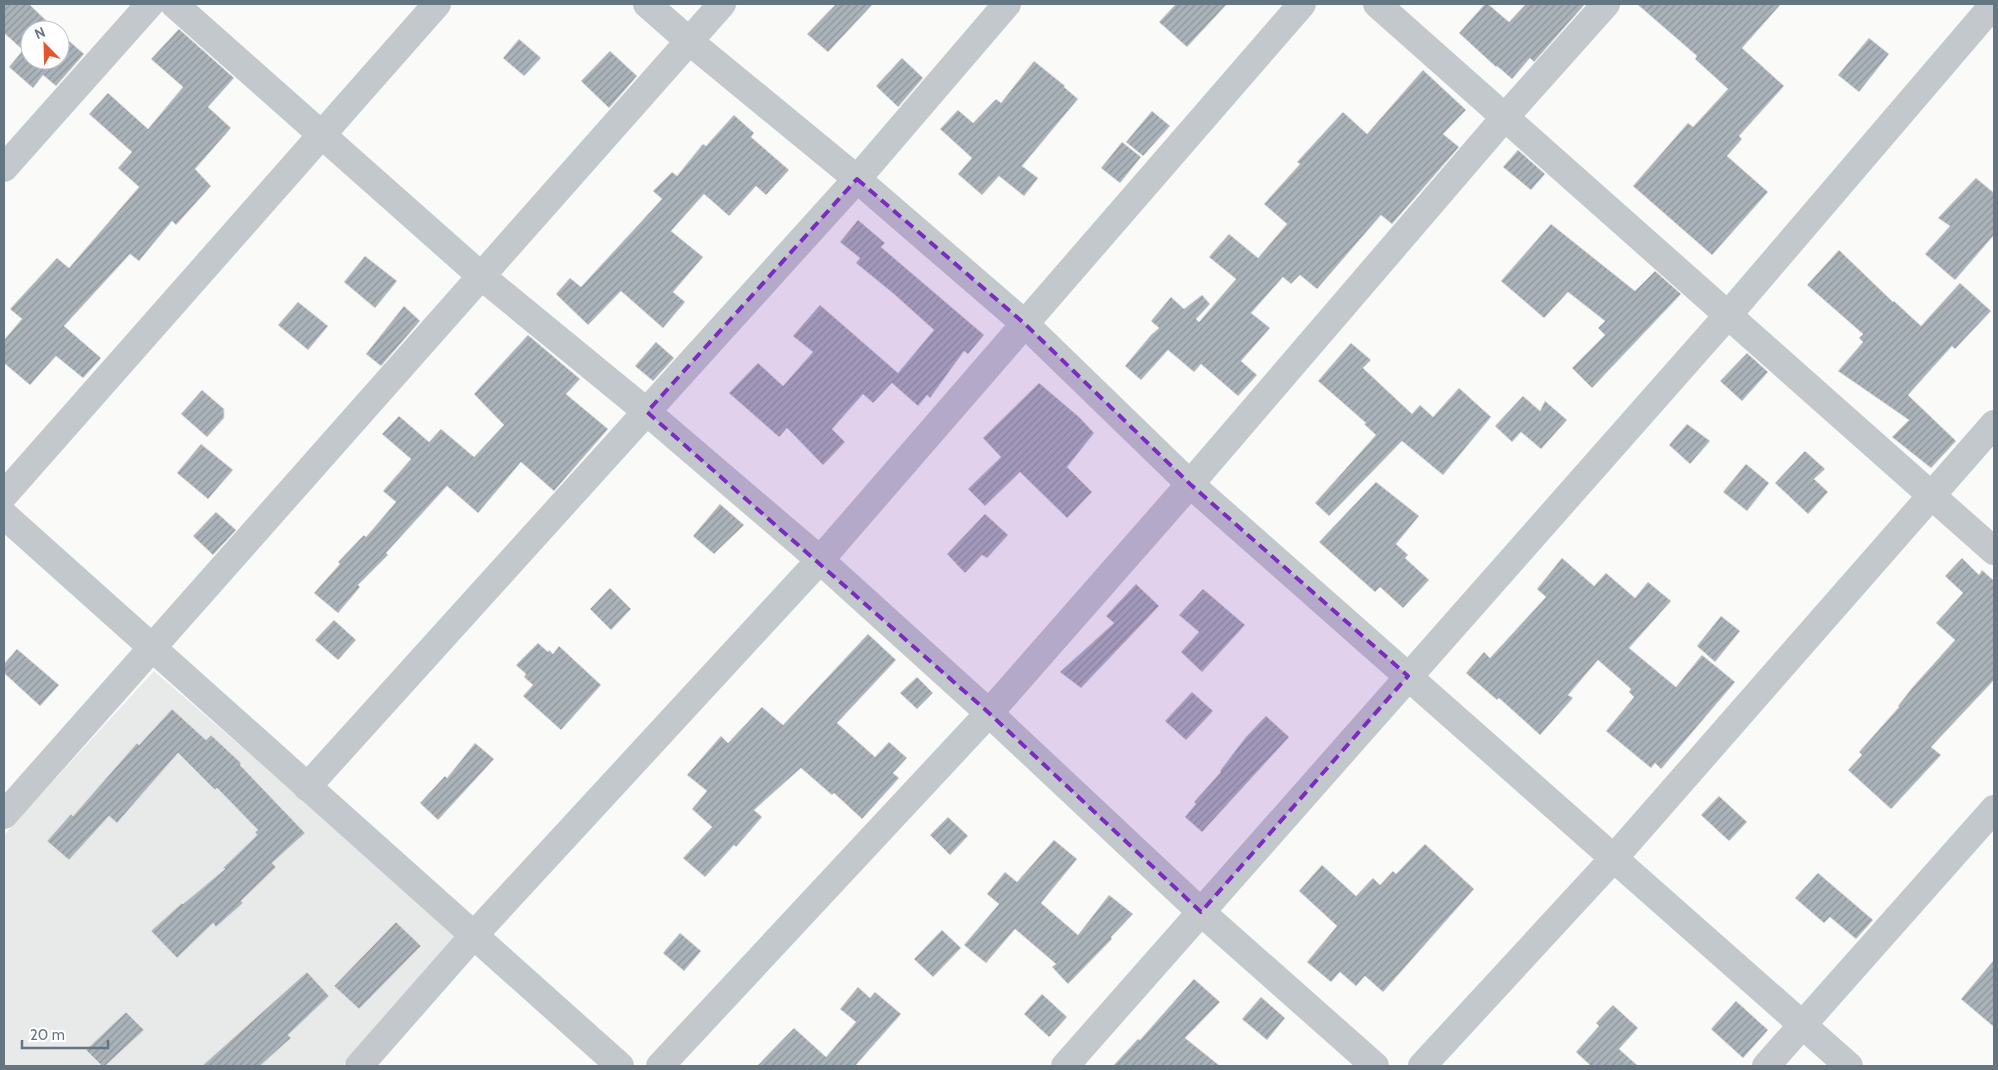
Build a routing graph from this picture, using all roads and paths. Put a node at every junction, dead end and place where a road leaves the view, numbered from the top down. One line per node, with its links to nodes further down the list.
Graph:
1 (150, 4): 14 (street)
2 (174, 4): 13 (street)
3 (437, 4): 13 (street)
4 (647, 4): 11 (street)
5 (722, 4): 11 (street)
6 (1007, 4): 15 (street)
7 (1302, 4): 18 (street)
8 (1377, 4): 12 (street)
9 (1606, 4): 12 (street)
10 (1994, 4): 17 (street)
11 (689, 41): 15 (street); 16 (street)
12 (1505, 117): 17 (street); 21 (street)
13 (322, 134): 16 (street); 22 (street)
14 (4, 168)
15 (856, 178): 18 (street); 19 (street)
16 (481, 276): 19 (street); 27 (street)
17 (1728, 314): 23 (street); 28 (street)
18 (1025, 324): 21 (street); 26 (street)
19 (647, 412): 26 (street); 30 (street)
20 (1994, 424): 23 (street)
21 (1190, 484): 28 (street); 29 (street)
22 (4, 495)
23 (1932, 495): 25 (street); 33 (street)
24 (4, 515): 27 (street)
25 (1994, 551)
26 (820, 560): 29 (street); 35 (street)
27 (152, 648): 30 (street); 32 (street)
28 (1408, 676): 33 (street); 34 (street)
29 (989, 713): 34 (street); 39 (street)
30 (307, 787): 35 (street)
31 (1994, 809): 36 (street)
32 (4, 816)
33 (1613, 859): 36 (street); 42 (street)
34 (1201, 912): 40 (street); 41 (street)
35 (474, 935): 37 (street); 38 (street)
36 (1803, 1026): 43 (street); 44 (street)
37 (359, 1066)
38 (620, 1066)
39 (660, 1066)
40 (1065, 1066)
41 (1375, 1066)
42 (1422, 1066)
43 (1766, 1066)
44 (1849, 1066)

